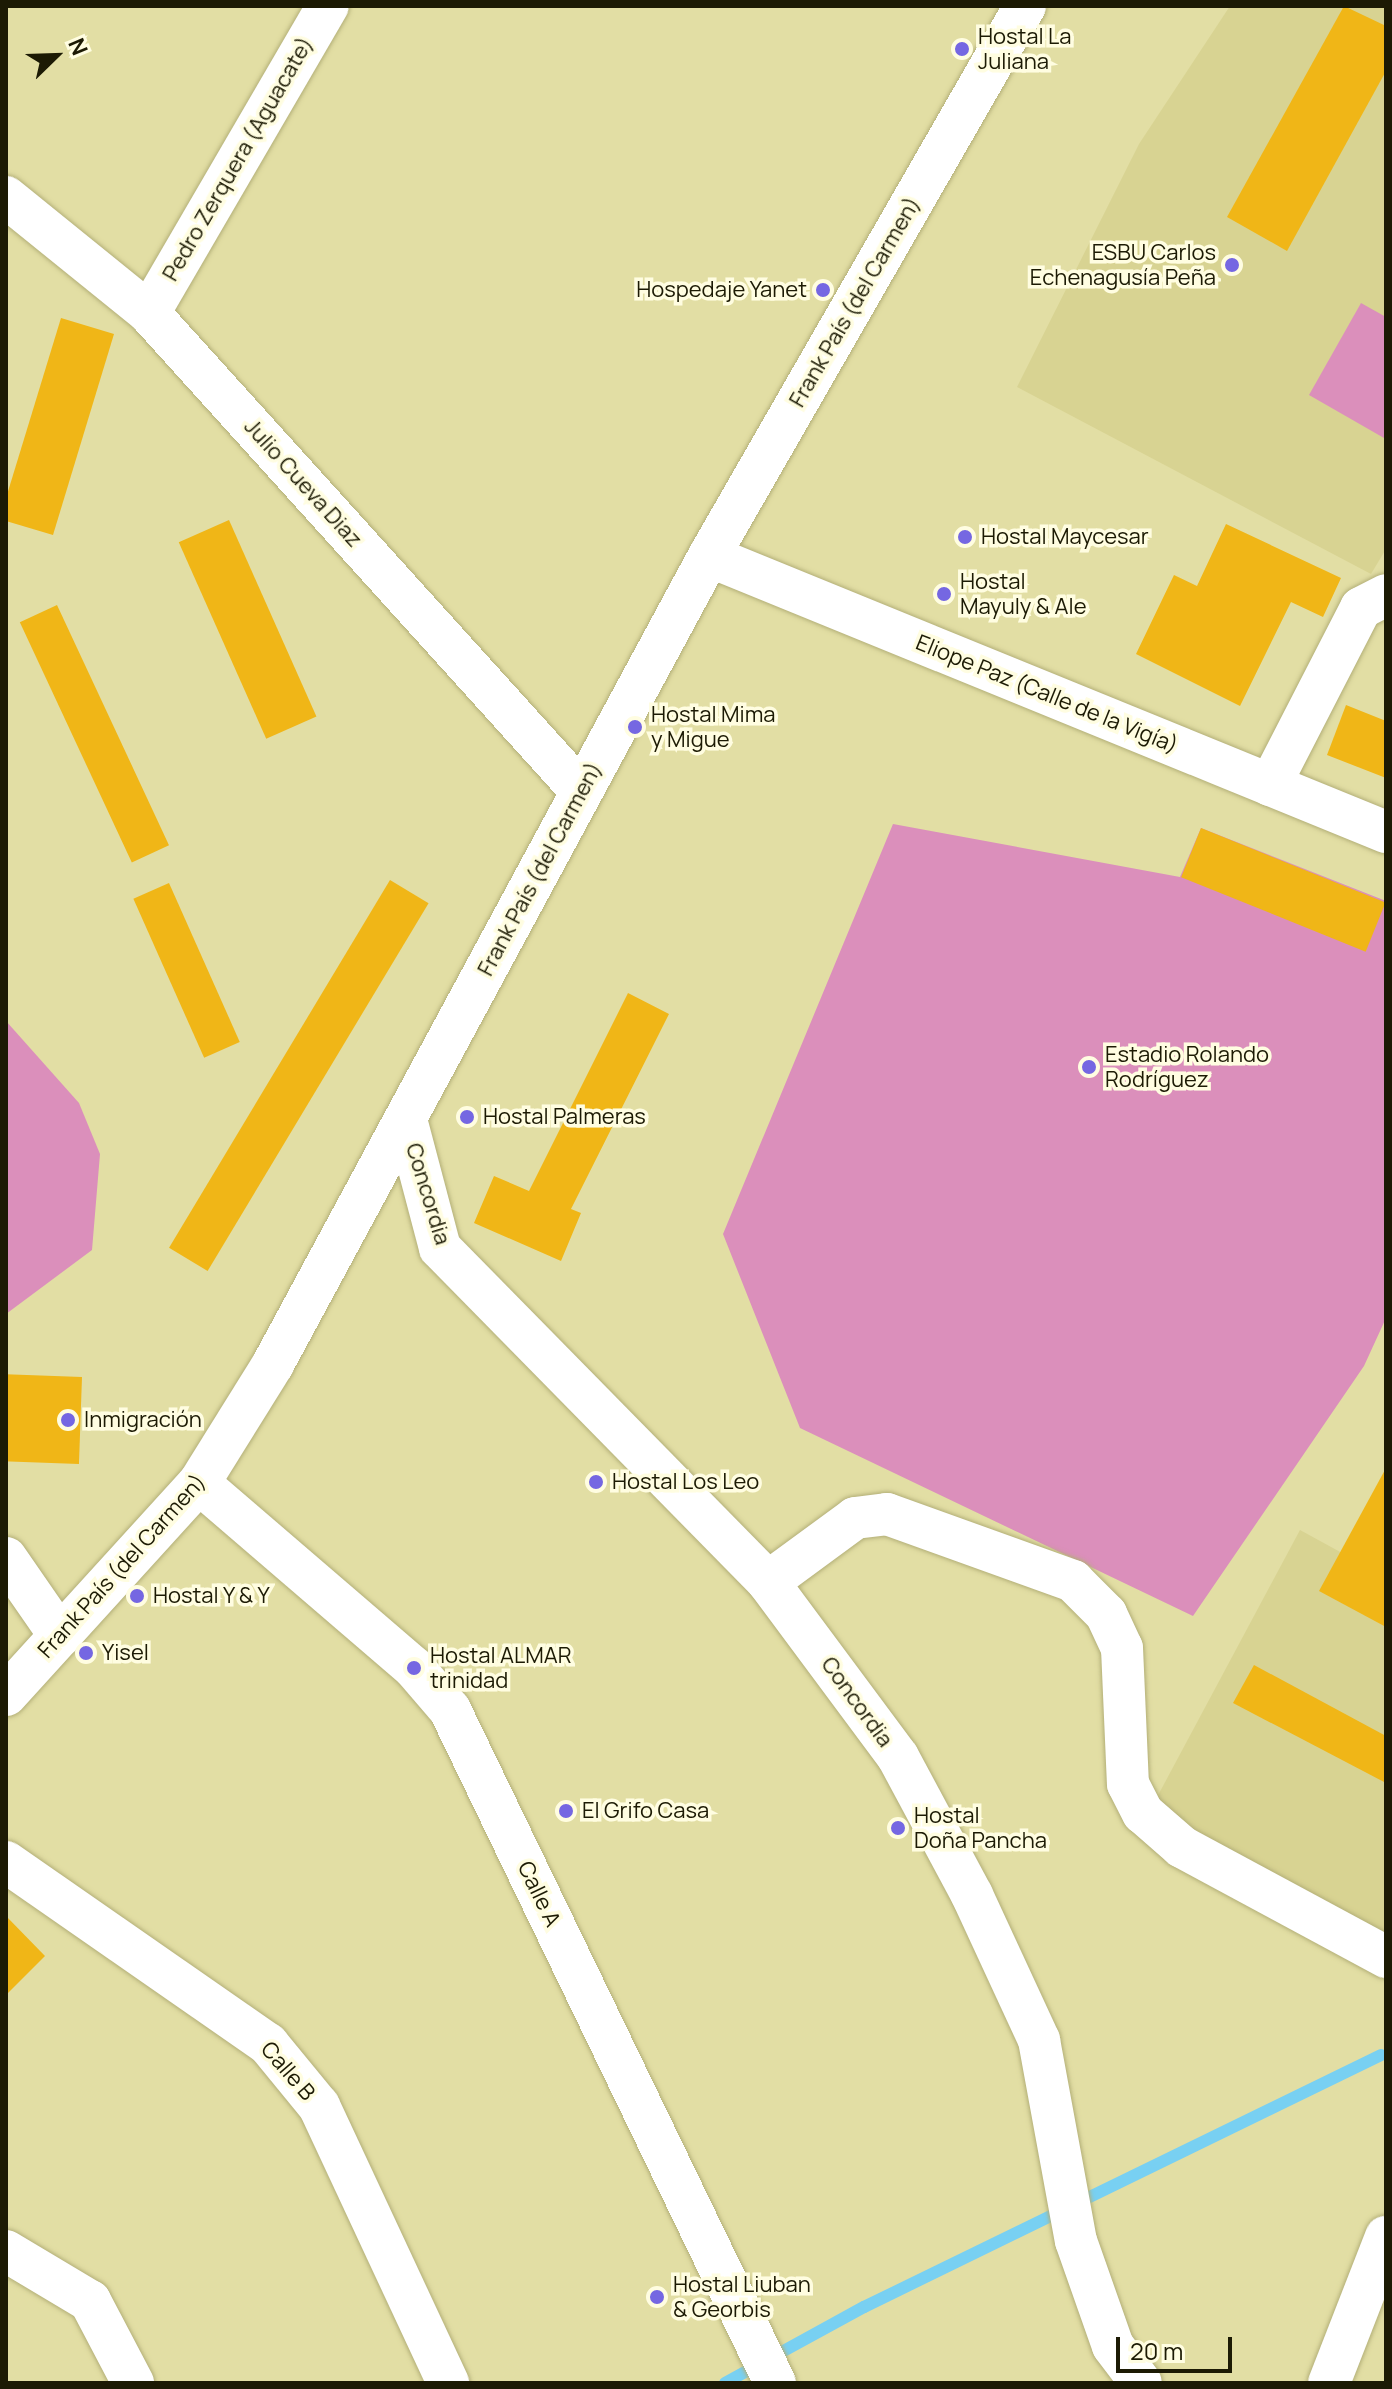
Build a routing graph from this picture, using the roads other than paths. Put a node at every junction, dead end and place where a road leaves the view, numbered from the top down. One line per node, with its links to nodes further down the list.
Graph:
1 (328, 6): 4 (street, Pedro Zerquera (Aguacate))
2 (1025, 6): 5 (street, Frank País (del Carmen))
3 (6, 197): 4 (street, Julio Cueva Diaz)
4 (149, 313): 8 (street, Julio Cueva Diaz)
5 (709, 556): 7 (street, Eliope Paz (Calle de la Vigía)); 8 (street, Frank País (del Carmen))
6 (1386, 595): 7 (street)
7 (1270, 785): 9 (street, Eliope Paz (Calle de la Vigía))
8 (581, 791): 10 (street, Frank País (del Carmen))
9 (1386, 832)
10 (407, 1123): 11 (street, Frank País (del Carmen)); 13 (street, Concordia)
11 (199, 1483): 14 (street, Frank País (del Carmen)); 22 (street, Calle A)
12 (6, 1558): 14 (street)
13 (768, 1582): 17 (street); 23 (street, Concordia)
14 (60, 1636): 15 (street, Frank País (del Carmen))
15 (6, 1695)
16 (6, 1862): 21 (street, Calle B)
17 (1386, 1957)
18 (1386, 2237): 24 (street)
19 (6, 2251): 20 (street)
20 (133, 2383)
21 (448, 2383)
22 (775, 2383)
23 (1141, 2383)
24 (1329, 2383)

